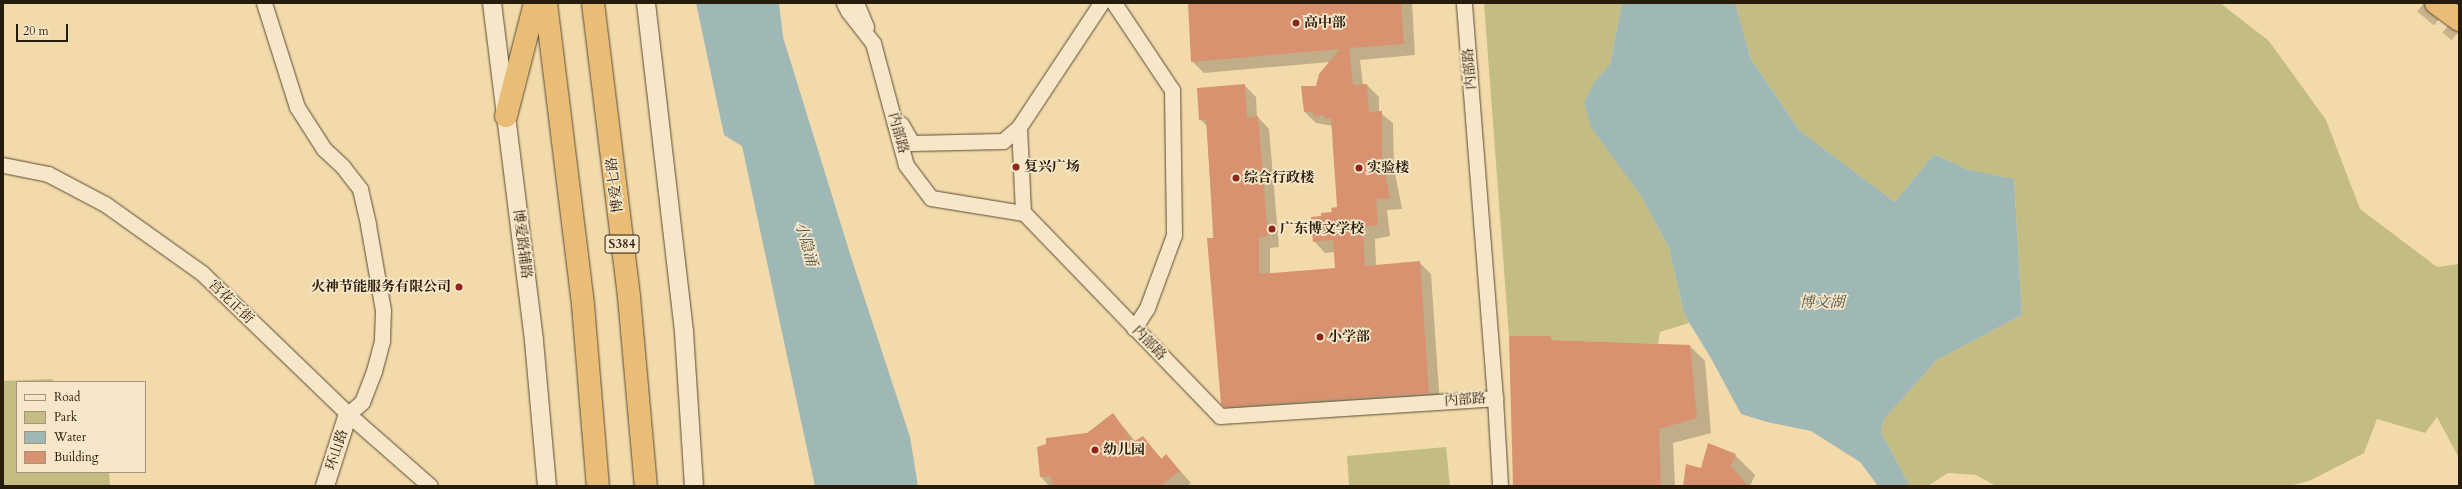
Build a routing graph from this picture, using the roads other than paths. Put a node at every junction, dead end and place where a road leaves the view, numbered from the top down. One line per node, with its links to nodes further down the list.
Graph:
1 (264, 3): 22 (street)
2 (492, 3): 16 (street, 博爱路辅路)
3 (535, 3): 16 (highway)
4 (546, 3): 26 (highway)
5 (593, 3): 27 (highway, 博爱七路 / S384)
6 (646, 3): 28 (street)
7 (844, 3): 14 (street, 内部路)
8 (856, 3): 14 (street, 内部路)
9 (1101, 3): 17 (street, 内部路)
10 (1114, 3): 20 (street)
11 (1464, 3): 21 (street, 内部路)
12 (2436, 3): 13 (highway)
13 (2459, 20)
14 (873, 43): 15 (street, 内部路)
15 (890, 104): 17 (street, 内部路); 19 (street, 内部路)
16 (506, 116): 25 (street, 博爱路辅路)
17 (1019, 127): 19 (street)
18 (3, 165): 22 (street, 宫花正街)
19 (1024, 213): 20 (street, 内部路)
20 (1134, 328): 21 (street, 内部路)
21 (1495, 398): 29 (street, 内部路)
22 (348, 414): 23 (street, 环山路); 24 (street, 宫花正街)
23 (325, 486)
24 (430, 486)
25 (547, 486)
26 (598, 486)
27 (646, 486)
28 (694, 486)
29 (1500, 486)

